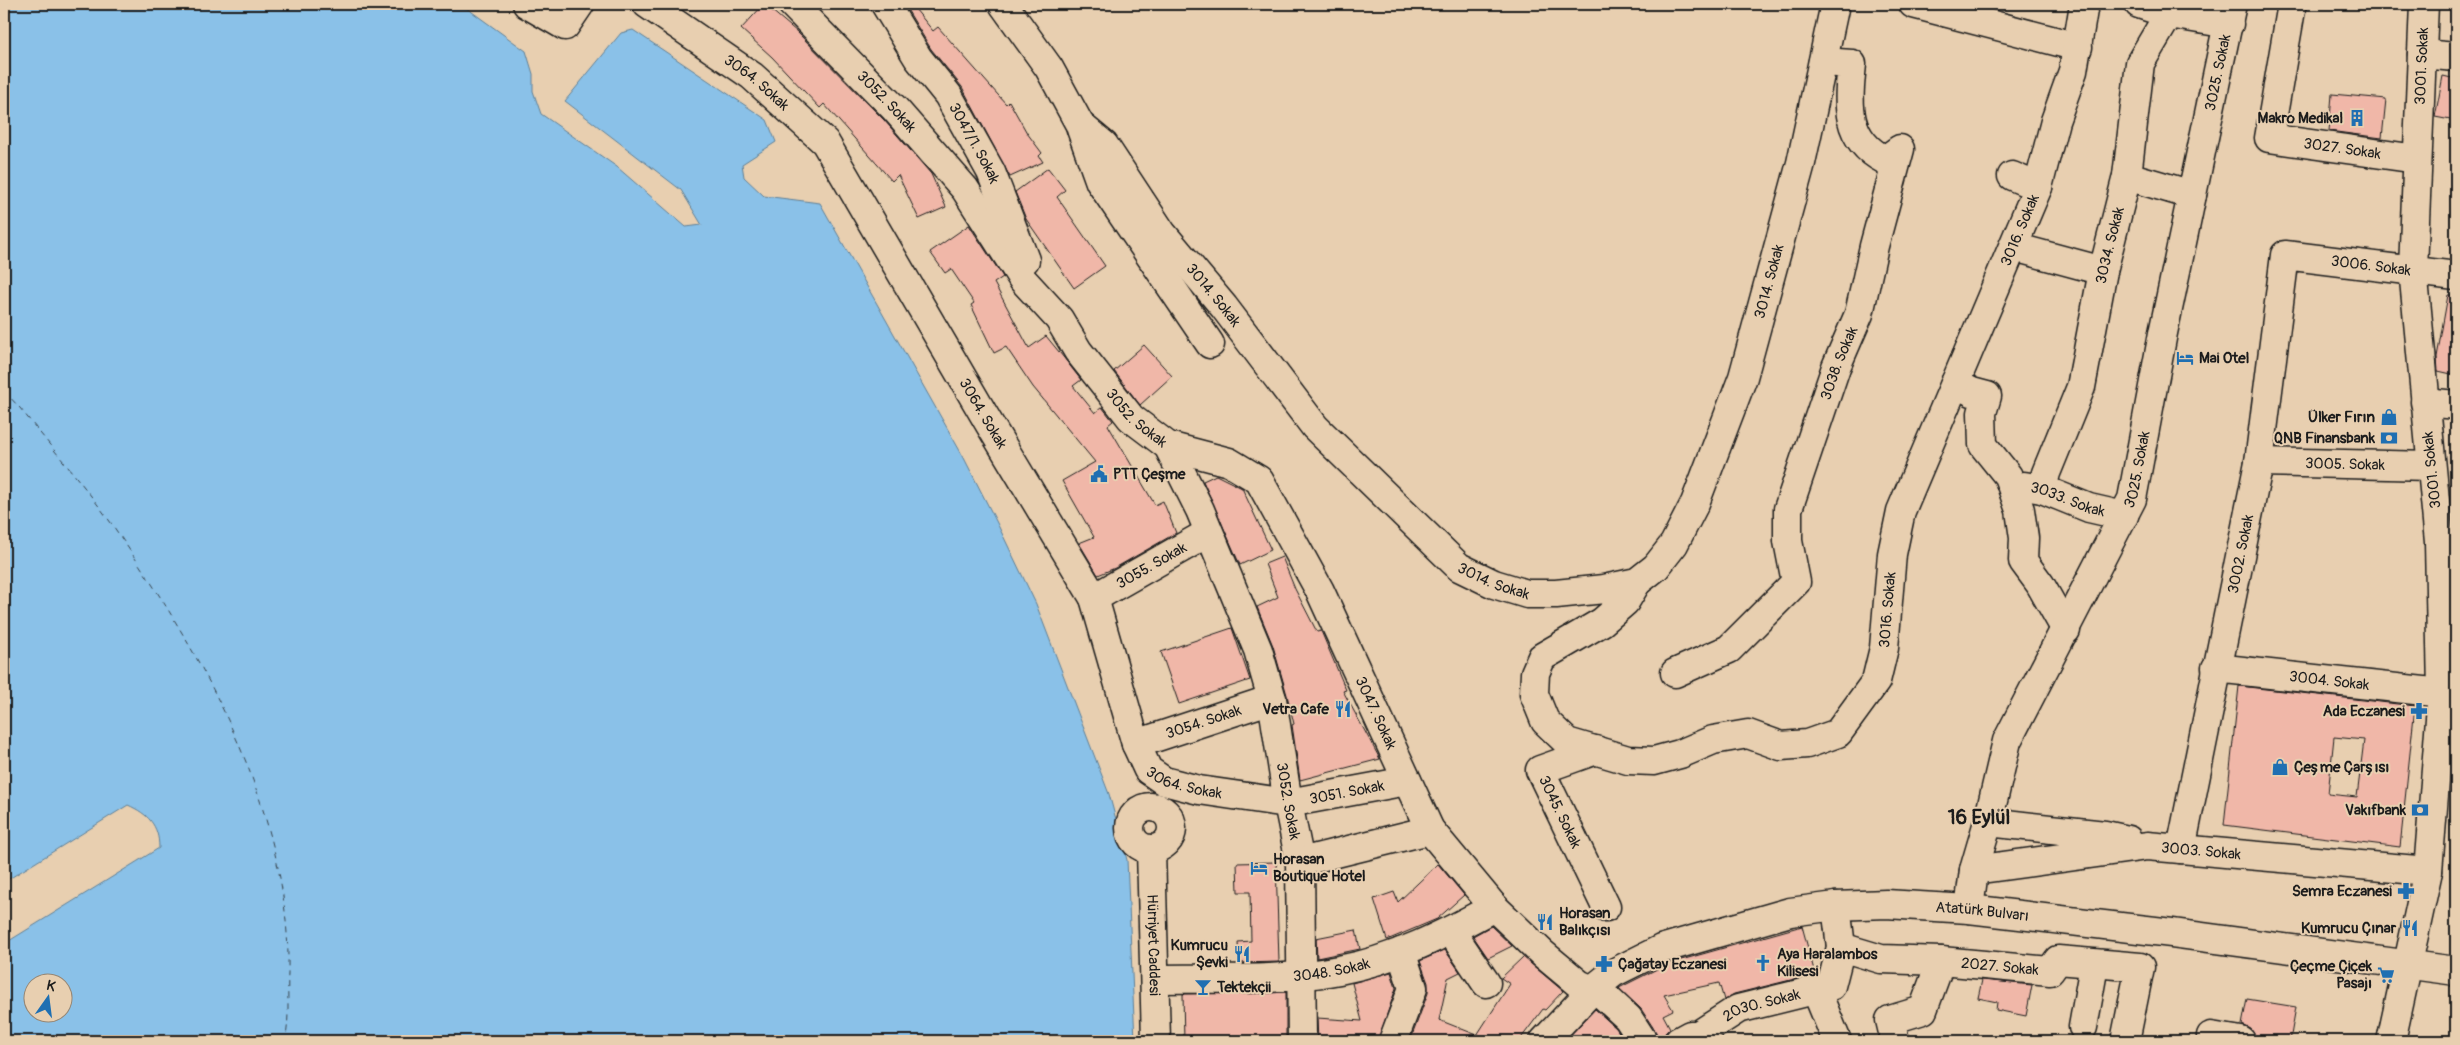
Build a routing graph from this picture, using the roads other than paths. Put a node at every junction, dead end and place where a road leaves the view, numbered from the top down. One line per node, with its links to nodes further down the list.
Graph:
1 (527, 4): 2 (street)
2 (580, 4)
3 (647, 4): 44 (street, 3064. Sokak)
4 (792, 4): 30 (street, 3052. Sokak)
5 (885, 4): 30 (street, 3047/1. Sokak)
6 (1004, 4): 19 (street, 3014. Sokak)
7 (1835, 4): 18 (street, 3014. Sokak)
8 (2084, 4): 15 (street, 3016. Sokak)
9 (2139, 4): 13 (street)
10 (2292, 4): 20 (street, 3027. Sokak)
11 (2424, 4): 16 (street, 3001. Sokak)
12 (1929, 6): 15 (street)
13 (2170, 9): 14 (street); 22 (street, 3034. Sokak)
14 (2230, 14): 24 (street, 3025. Sokak)
15 (2078, 47): 23 (street, 3016. Sokak)
16 (2422, 54): 17 (street); 20 (street, 3001. Sokak)
17 (2456, 57)
18 (1823, 62): 43 (street, 3014. Sokak); 47 (street, 3038. Sokak)
19 (1080, 125): 31 (street); 43 (street, 3014. Sokak)
20 (2417, 159): 27 (street, 3001. Sokak)
21 (2012, 176): 23 (street)
22 (2127, 176): 24 (street); 28 (street, 3034. Sokak)
23 (2038, 187): 25 (street, 3016. Sokak)
24 (2192, 195): 40 (street, 3025. Sokak)
25 (2014, 248): 28 (street); 32 (street, 3016. Sokak)
26 (2285, 255): 27 (street, 3006. Sokak); 36 (street, 3002. Sokak)
27 (2413, 269): 29 (street, 3006. Sokak); 33 (street, 3001. Sokak)
28 (2103, 271): 39 (street, 3034. Sokak)
29 (2456, 276)
30 (1039, 297): 35 (street, 3052. Sokak)
31 (1210, 344)
32 (1955, 383): 38 (street); 51 (street, 3016. Sokak)
33 (2425, 402): 34 (street); 37 (street, 3001. Sokak)
34 (2456, 405)
35 (1168, 446): 41 (street, 3052. Sokak); 52 (street, 3047. Sokak)
36 (2259, 462): 37 (street, 3005. Sokak); 46 (street, 3002. Sokak)
37 (2431, 466): 42 (street, 3001. Sokak)
38 (2010, 483): 39 (street, 3033. Sokak); 45 (street)
39 (2042, 488): 40 (street, 3033. Sokak)
40 (2124, 516): 45 (street, 3025. Sokak)
41 (1208, 533): 44 (street, 3055. Sokak); 49 (street, 3052. Sokak)
42 (2448, 542): 48 (street, 3001. Sokak)
43 (1637, 582): 51 (street, 3016. Sokak)
44 (1094, 598): 50 (street, 3064. Sokak)
45 (2066, 630): 54 (street, 3025. Sokak)
46 (2216, 668): 48 (street, 3004. Sokak); 58 (street, 3002. Sokak)
47 (1675, 673)
48 (2442, 693): 61 (street, 3001. Sokak)
49 (1272, 699): 50 (street, 3054. Sokak); 53 (street, 3052. Sokak)
50 (1136, 744): 53 (street, 3064. Sokak)
51 (1596, 750): 64 (street, 3045. Sokak)
52 (1407, 781): 53 (street, 3051. Sokak); 55 (street, 3047. Sokak)
53 (1288, 803): 59 (street, 3052. Sokak)
54 (1988, 822): 56 (street); 60 (street, 3025. Sokak)
55 (1430, 830): 59 (street); 63 (street, 3047. Sokak)
56 (2147, 846): 58 (street, 3003. Sokak); 60 (street, 3003. Sokak)
57 (1151, 849): 74 (street, Hürriyet Caddesi)
58 (2181, 849): 61 (street, 3003. Sokak)
59 (1300, 862): 73 (street, 3052. Sokak)
60 (1974, 870): 65 (street, 3025. Sokak)
61 (2428, 871): 70 (street, 3001. Sokak)
62 (1836, 906): 65 (street, Atatürk Bulvarı); 67 (street, 2030. Sokak); 76 (street, Atatürk Bulvarı)
63 (1494, 907): 66 (street, 3048. Sokak); 76 (street, 3047. Sokak)
64 (1606, 907)
65 (1969, 909): 70 (street, Atatürk Bulvarı)
66 (1451, 931): 68 (street, 3048. Sokak); 75 (street)
67 (1841, 948): 69 (street, 2027. Sokak); 77 (street, 2030. Sokak)
68 (1401, 952): 73 (street, 3048. Sokak); 82 (street)
69 (1941, 961): 71 (street, 2027. Sokak); 87 (street)
70 (2406, 964): 72 (street, Atatürk Bulvarı); 90 (street, 3001. Sokak)
71 (2094, 965): 78 (street); 88 (street, 2027. Sokak)
72 (2456, 971)
73 (1300, 976): 74 (street, 3048. Sokak); 81 (street, 3052. Sokak)
74 (1156, 979): 80 (street, Hürriyet Caddesi)
75 (1486, 983)
76 (1593, 989): 83 (street, Atatürk Bulvarı); 84 (street, 3047. Sokak)
77 (1816, 990): 85 (street, 2030. Sokak); 86 (street)
78 (2083, 1027)
79 (2211, 1036): 89 (street)
80 (1156, 1041)
81 (1302, 1041)
82 (1393, 1041)
83 (1544, 1041)
84 (1643, 1041)
85 (1679, 1041)
86 (1837, 1041)
87 (1895, 1041)
88 (2125, 1041)
89 (2241, 1041)
90 (2390, 1041)

